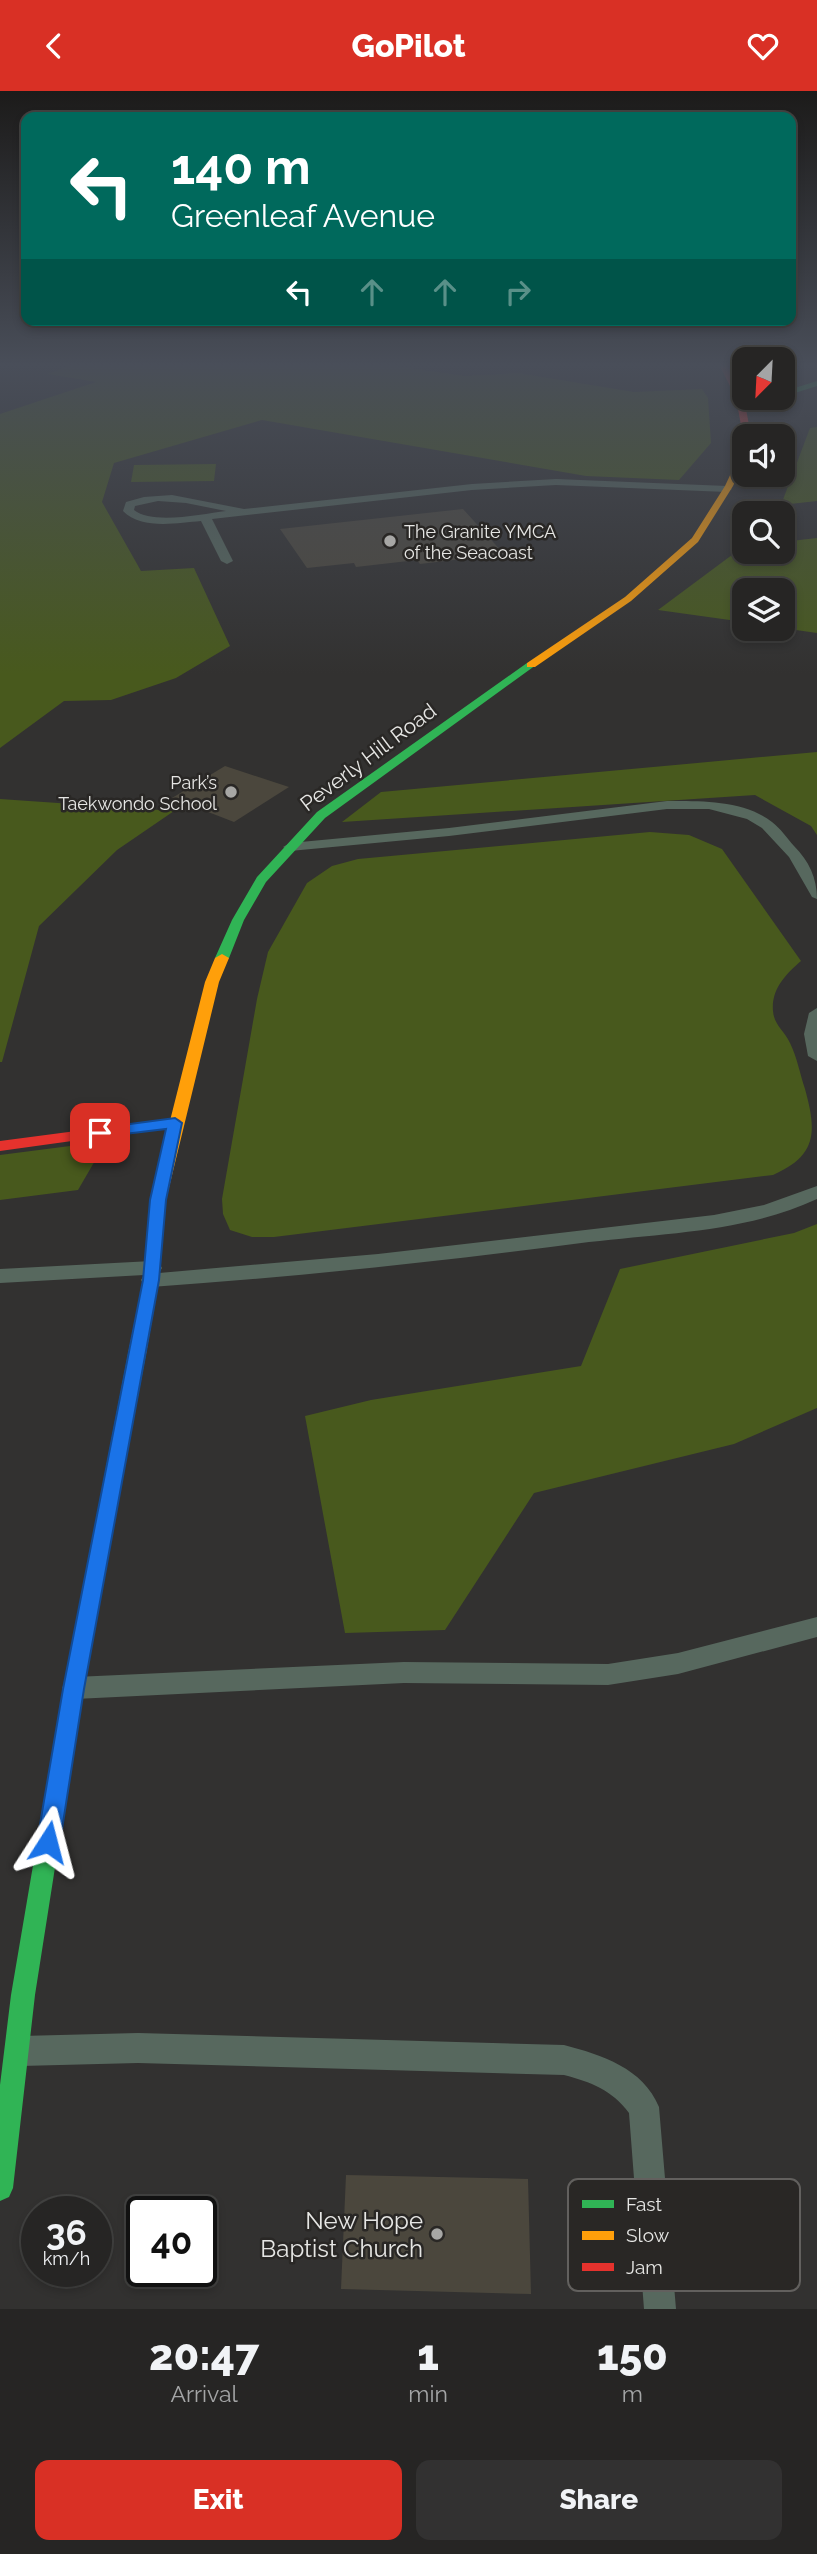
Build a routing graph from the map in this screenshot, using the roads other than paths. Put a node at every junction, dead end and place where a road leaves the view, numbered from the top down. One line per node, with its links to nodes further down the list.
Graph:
1 (732, 479): 2 (street, Peverly Hill Road)
2 (727, 489): 3 (lane); 6 (street, Peverly Hill Road)
3 (241, 512): 4 (lane); 4 (lane)
4 (205, 517): 5 (lane)
5 (227, 561)
6 (290, 847): 7 (lane); 10 (street, Peverly Hill Road)
7 (817, 894)
8 (817, 1013): 9 (lane)
9 (817, 1056)
10 (175, 1123): 11 (street); 13 (street, Peverly Hill Road)
11 (0, 1146)
12 (817, 1192): 13 (lane)
13 (152, 1274): 14 (lane); 16 (street, Peverly Hill Road)
14 (0, 1276)
15 (817, 1627): 16 (lane)
16 (74, 1689): 17 (street, Peverly Hill Road)
17 (17, 2051): 18 (lane); 19 (street, Peverly Hill Road)
18 (650, 2179)
19 (0, 2188)
20 (659, 2291): 21 (lane)
21 (660, 2309)

